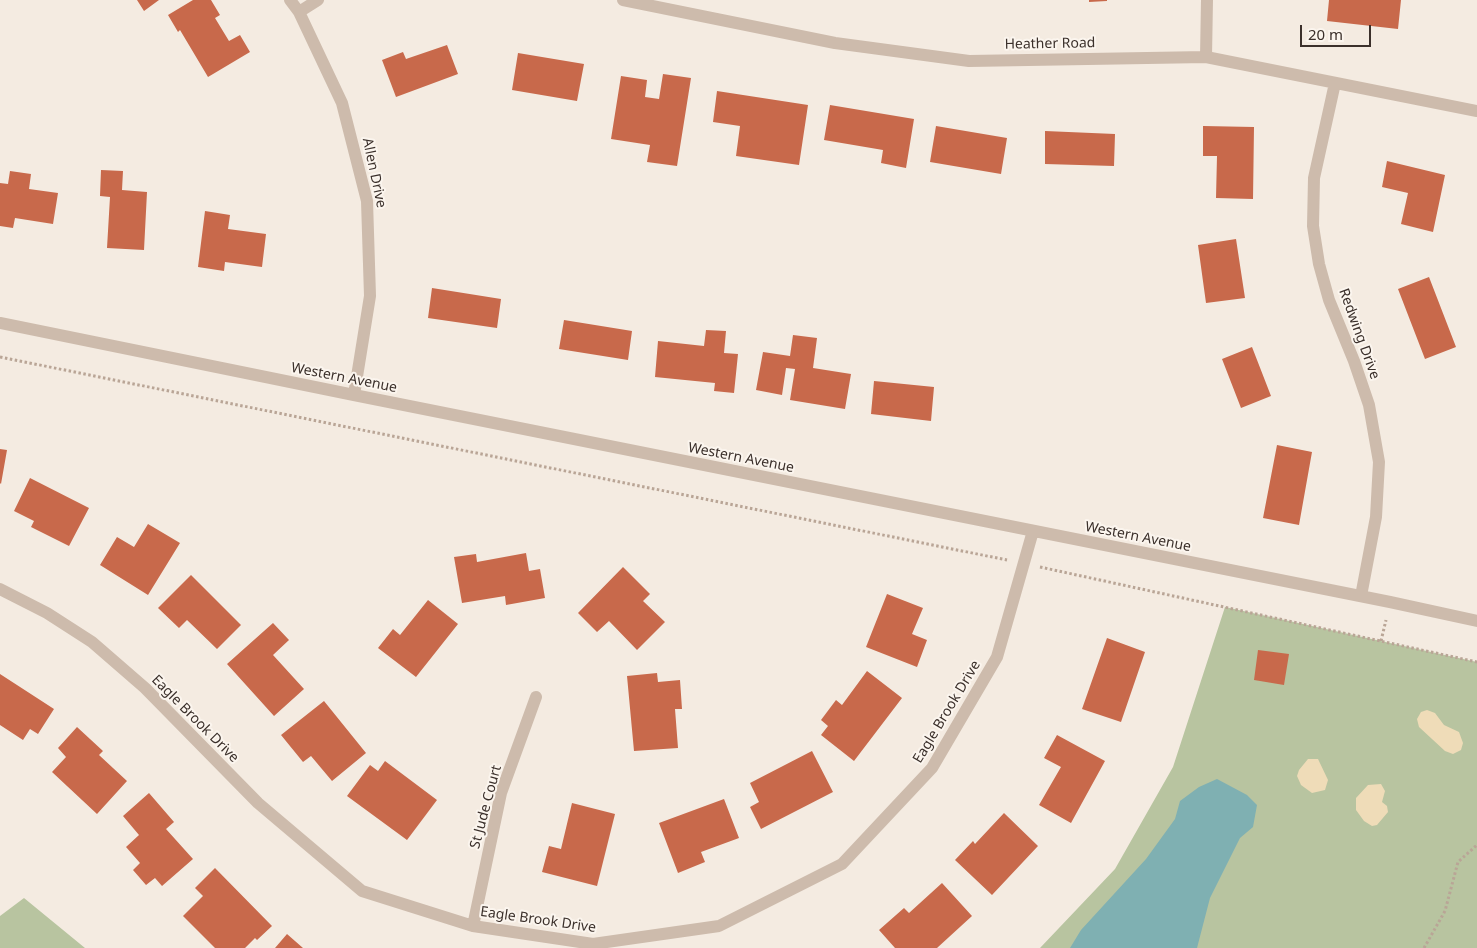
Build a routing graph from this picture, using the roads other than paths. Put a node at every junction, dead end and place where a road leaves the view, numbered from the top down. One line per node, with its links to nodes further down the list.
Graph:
1 (290, 0): 5 (street, Allen Drive)
2 (318, 0): 5 (street)
3 (624, 0): 6 (street, Heather Road)
4 (1207, 0): 6 (street)
5 (299, 12): 10 (street, Allen Drive)
6 (1206, 57): 7 (street, Heather Road)
7 (1335, 83): 8 (street, Heather Road); 13 (street, Redwing Drive)
8 (1477, 111)
9 (0, 323): 10 (street, Western Avenue)
10 (354, 395): 11 (street, Western Avenue)
11 (1033, 531): 13 (street, Western Avenue); 16 (street, Eagle Brook Drive)
12 (0, 589): 16 (street, Eagle Brook Drive)
13 (1361, 596): 14 (street, Western Avenue)
14 (1477, 621)
15 (536, 697): 16 (street, St Jude Court)
16 (473, 926)

